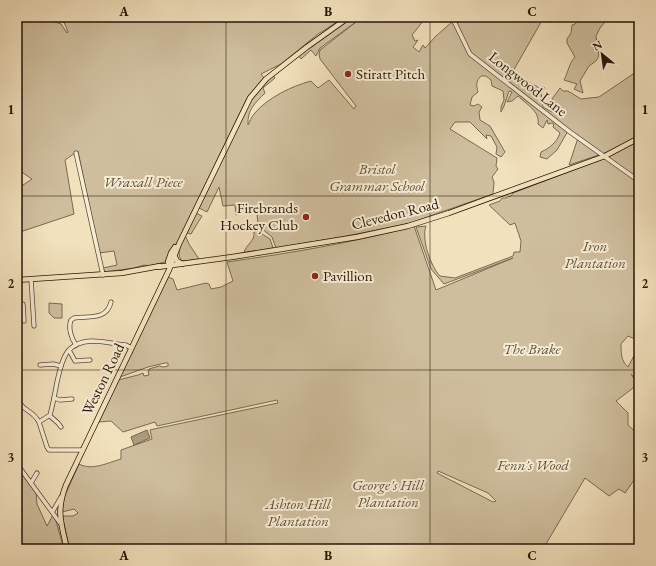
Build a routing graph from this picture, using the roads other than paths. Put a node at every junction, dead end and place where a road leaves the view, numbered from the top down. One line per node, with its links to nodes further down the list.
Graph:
1 (350, 17): 7 (main road)
2 (452, 17): 5 (street, Longwood Lane)
3 (639, 138): 5 (main road, Clevedon Road)
4 (76, 153): 11 (street)
5 (605, 156): 6 (street, Longwood Lane); 9 (main road, Clevedon Road)
6 (639, 182)
7 (179, 244): 8 (main road); 10 (main road)
8 (174, 255): 9 (main road); 10 (main road)
9 (182, 264): 10 (main road, Clevedon Road)
10 (168, 267): 11 (main road, Clevedon Road); 19 (main road, Weston Road)
11 (103, 275): 12 (main road, Clevedon Road)
12 (31, 279): 13 (main road, Clevedon Road); 17 (street)
13 (18, 280): 15 (street)
14 (111, 304): 18 (street)
15 (18, 305): 16 (street)
16 (24, 321)
17 (34, 326)
18 (76, 345): 19 (street); 20 (street)
19 (131, 348): 30 (main road, Weston Road)
20 (69, 350): 21 (street); 23 (street)
21 (90, 360)
22 (42, 364): 23 (street)
23 (61, 366): 25 (street)
24 (17, 392): 28 (street)
25 (54, 398): 26 (street); 27 (street)
26 (71, 398)
27 (50, 416): 28 (street); 29 (street)
28 (39, 422): 30 (street)
29 (61, 427)
30 (82, 450): 34 (main road, Weston Road)
31 (17, 464): 33 (street)
32 (38, 475): 33 (street)
33 (31, 482): 35 (street)
34 (62, 497): 35 (street, Weston Road); 36 (main road, Weston Road)
35 (52, 511): 36 (street)
36 (60, 523): 37 (main road, Weston Road)
37 (67, 549)

